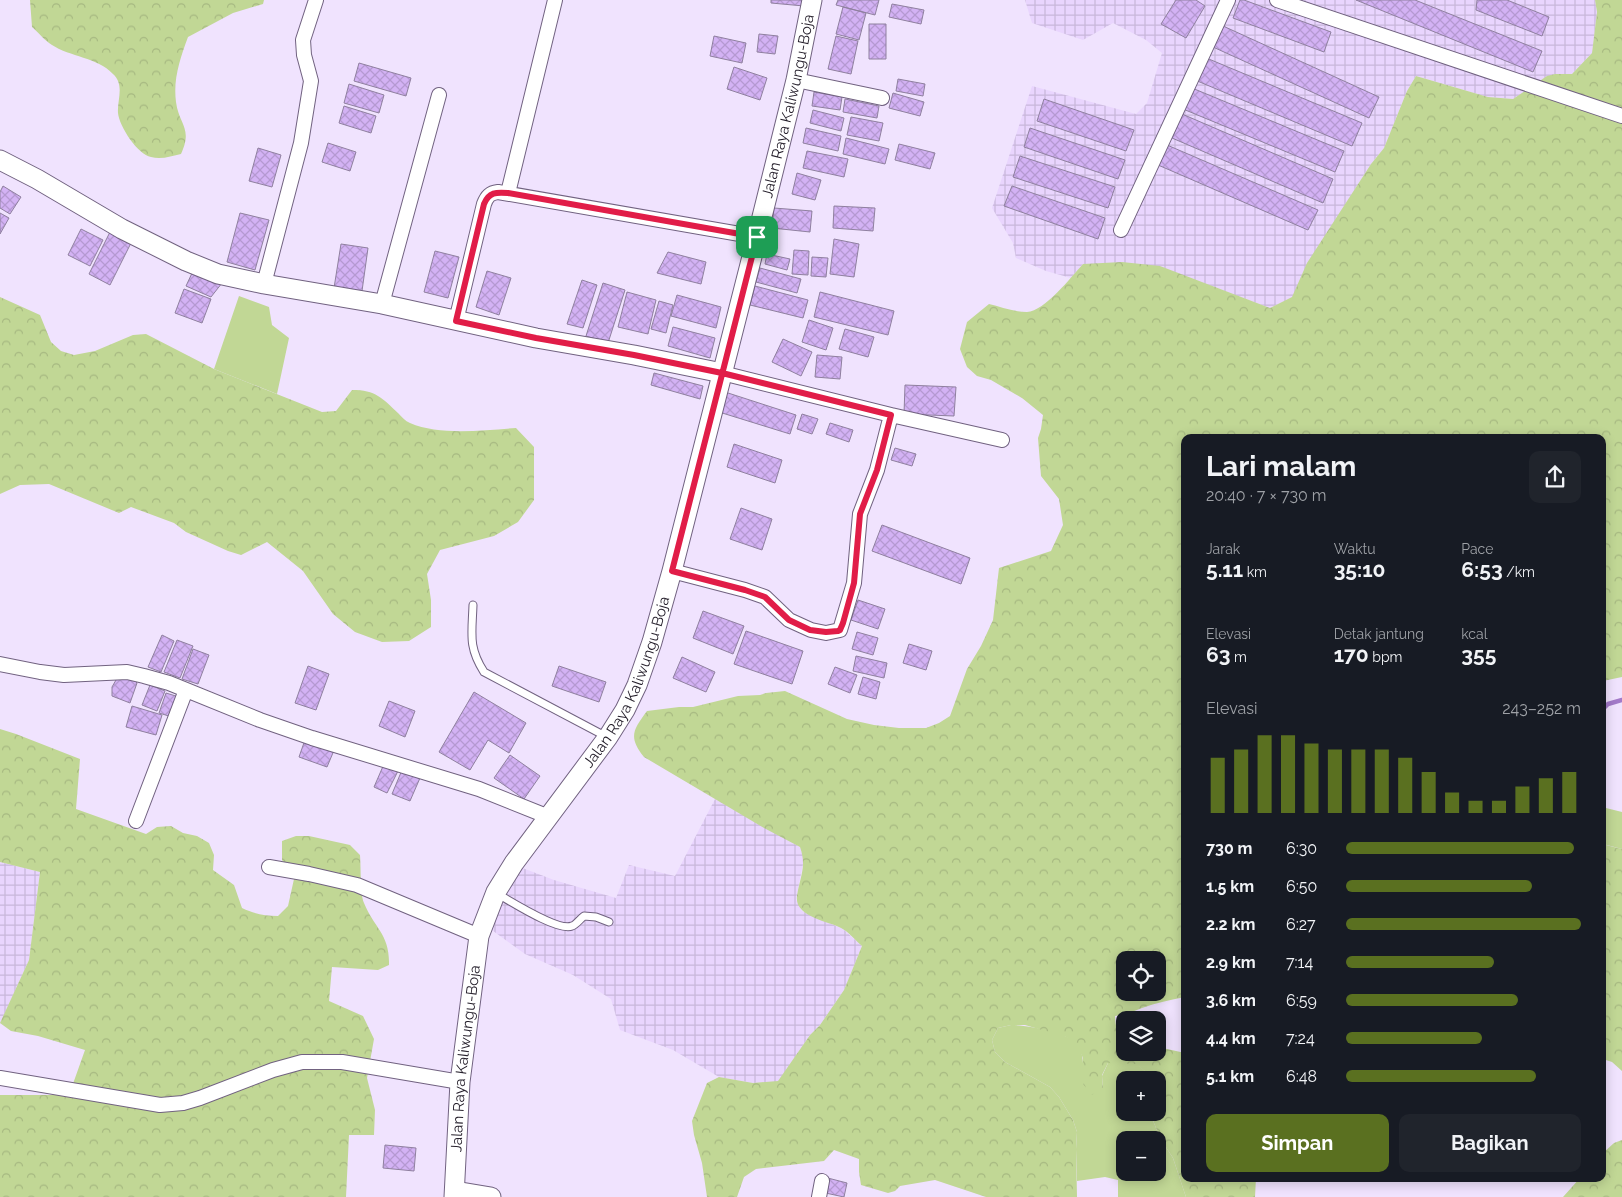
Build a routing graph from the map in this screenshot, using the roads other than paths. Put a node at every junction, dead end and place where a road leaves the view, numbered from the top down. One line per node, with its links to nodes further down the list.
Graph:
1 (316, 0): 14 (street)
2 (555, 0): 11 (street)
3 (812, 0): 6 (main road, Jalan Raya Kaliwungu-Boja)
4 (1228, 0): 12 (street)
5 (1277, 0): 9 (street)
6 (796, 80): 8 (street); 13 (main road, Jalan Raya Kaliwungu-Boja)
7 (439, 95): 15 (street)
8 (882, 98)
9 (1622, 116)
10 (0, 160): 14 (main road)
11 (508, 193): 13 (street); 16 (street)
12 (1121, 230)
13 (757, 237): 17 (main road, Jalan Raya Kaliwungu-Boja)
14 (264, 284): 15 (main road)
15 (382, 304): 16 (main road)
16 (456, 321): 17 (main road)
17 (722, 373): 18 (street); 20 (main road, Jalan Raya Kaliwungu-Boja)
18 (891, 415): 19 (street); 20 (street)
19 (1002, 440)
20 (672, 571): 24 (main road, Jalan Raya Kaliwungu-Boja)
21 (473, 605): 24 (lane)
22 (0, 664): 23 (street)
23 (186, 690): 25 (street); 26 (street)
24 (608, 737): 25 (main road, Jalan Raya Kaliwungu-Boja)
25 (549, 817): 28 (main road, Jalan Raya Kaliwungu-Boja)
26 (136, 821)
27 (268, 867): 30 (street)
28 (496, 892): 29 (lane); 30 (main road, Jalan Raya Kaliwungu-Boja)
29 (609, 922)
30 (479, 936): 32 (main road, Jalan Raya Kaliwungu-Boja)
31 (0, 1078): 32 (street)
32 (460, 1082): 34 (main road, Jalan Raya Kaliwungu-Boja)
33 (822, 1181): 36 (street)
34 (454, 1194): 35 (main road)
35 (491, 1197)
36 (819, 1197)

